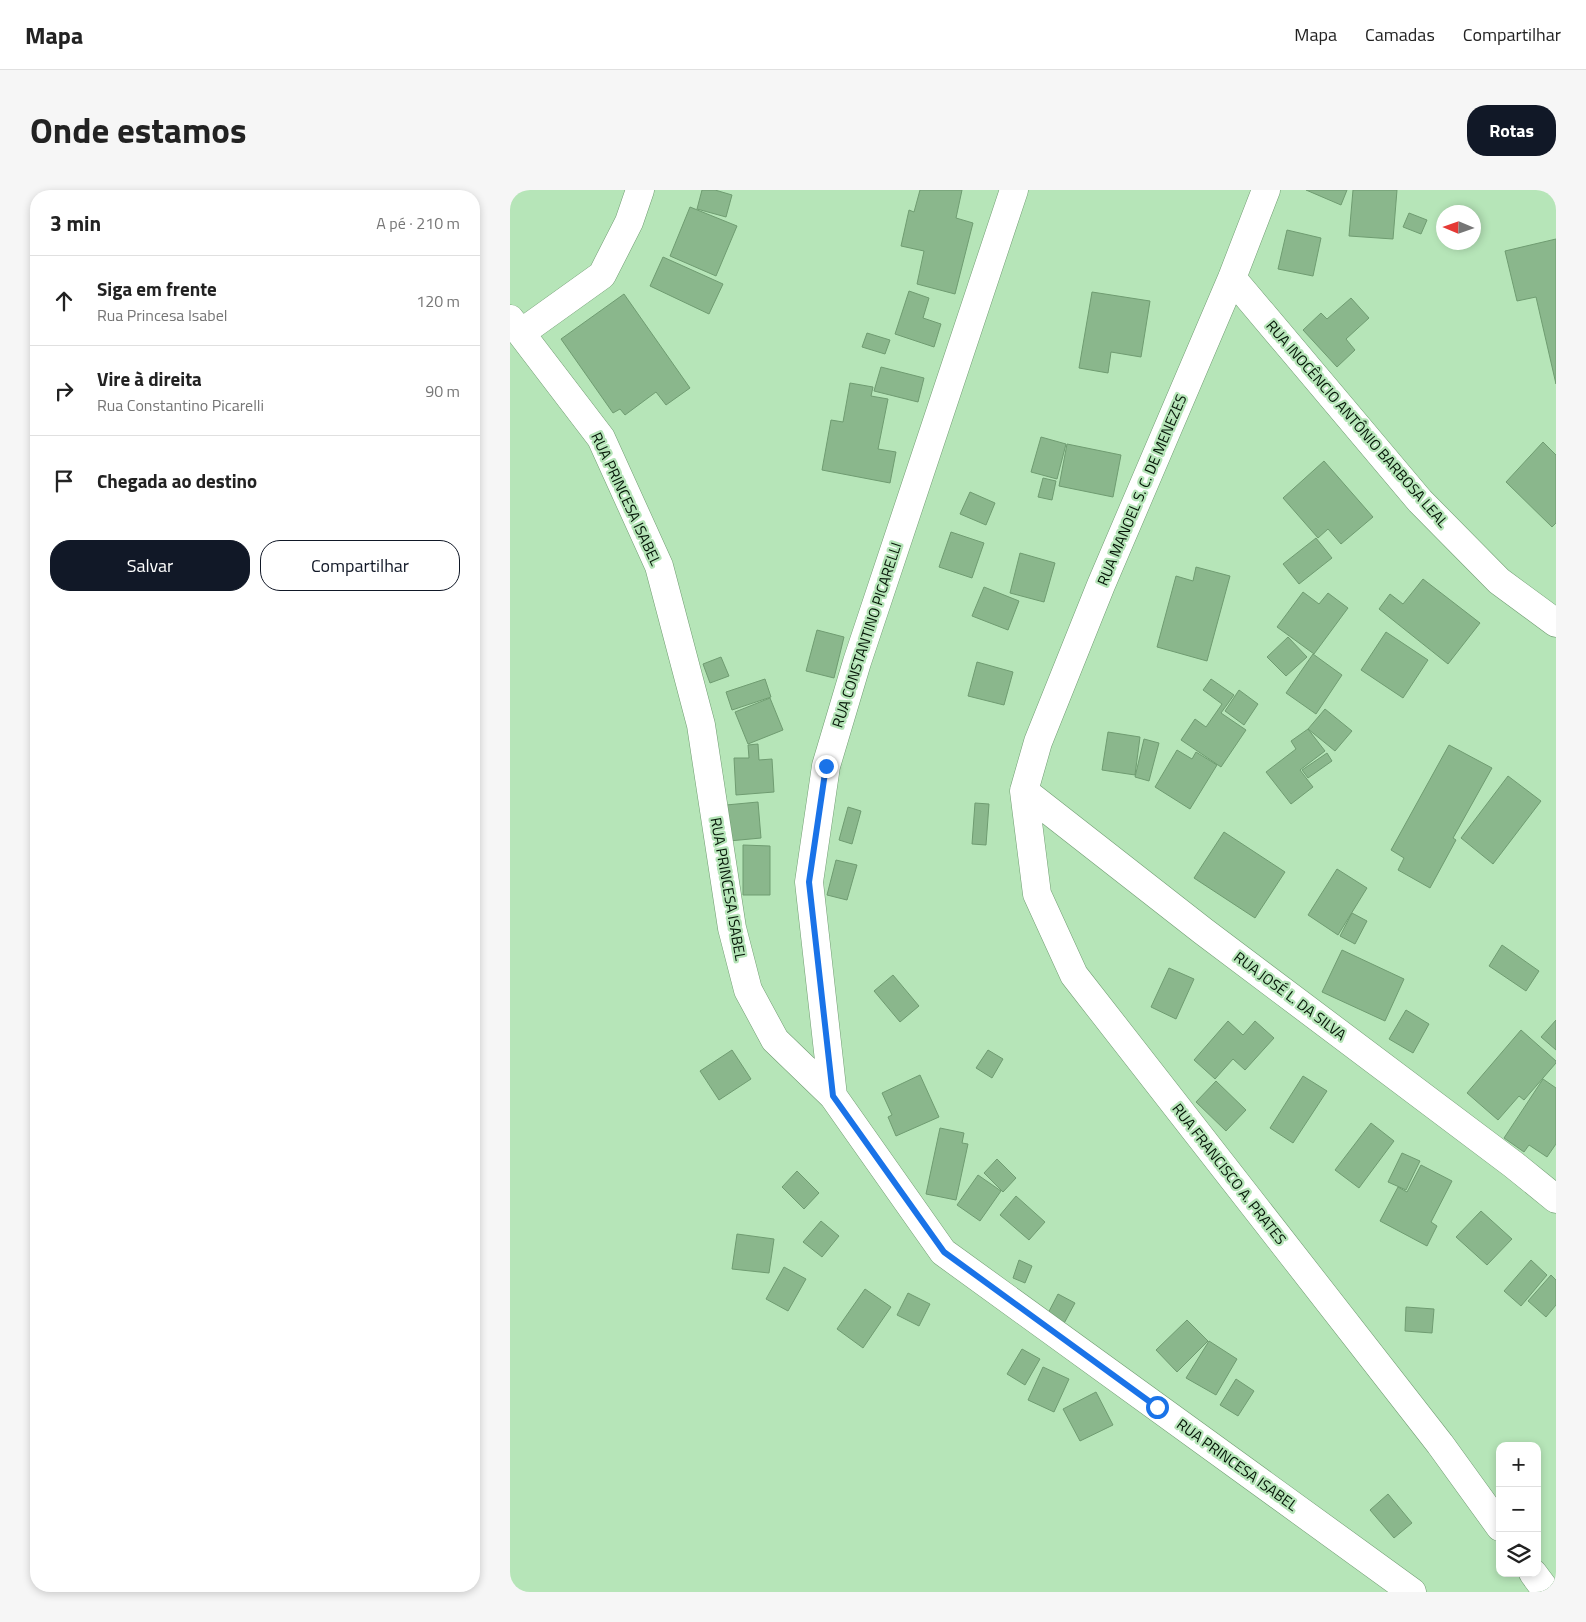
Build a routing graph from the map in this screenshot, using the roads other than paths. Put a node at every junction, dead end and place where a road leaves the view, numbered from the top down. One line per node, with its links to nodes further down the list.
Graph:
1 (640, 190): 5 (street)
2 (1014, 190): 8 (street, RUA CONSTANTINO PICARELLI)
3 (1266, 190): 4 (street, RUA MANOEL S. C. DE MENEZES)
4 (1232, 278): 6 (street, RUA INOCÊNCIO ANTÔNIO BARBOSA LEAL); 7 (street, RUA MANOEL S. C. DE MENEZES)
5 (515, 326): 8 (street, RUA PRINCESA ISABEL)
6 (1556, 623)
7 (1024, 791): 9 (street, RUA JOSÉ L. DA SILVA); 10 (street, RUA FRANCISCO A. PRATES)
8 (833, 1096): 12 (street, RUA PRINCESA ISABEL)
9 (1556, 1199)
10 (1496, 1521)
11 (1536, 1577): 13 (street)
12 (1412, 1592)
13 (1547, 1592)

